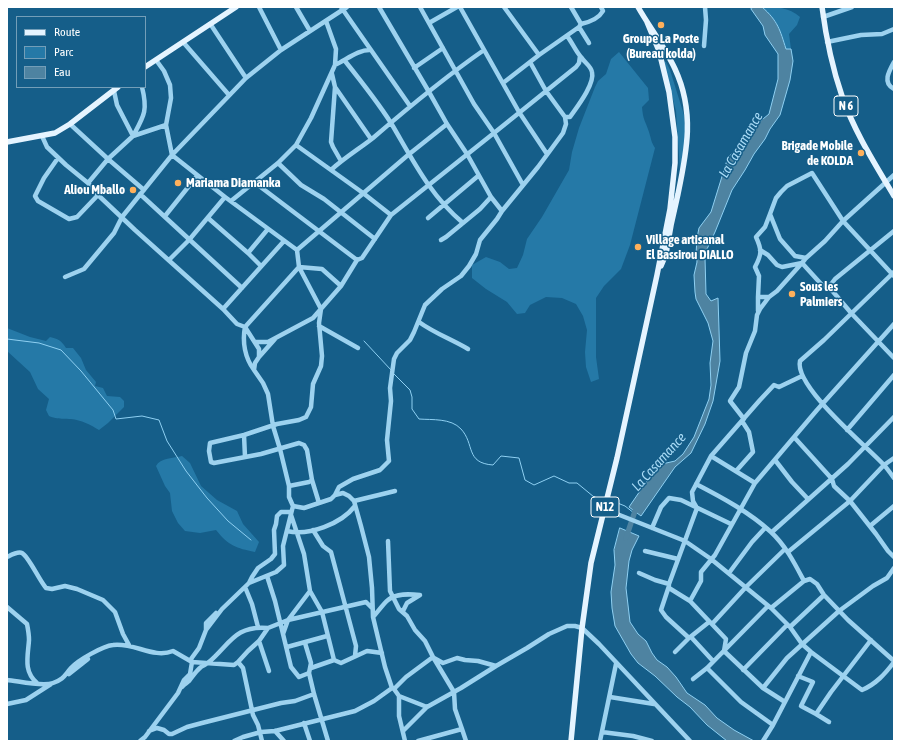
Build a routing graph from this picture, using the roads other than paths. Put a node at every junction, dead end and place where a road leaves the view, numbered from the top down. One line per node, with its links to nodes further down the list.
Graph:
1 (259, 7): 29 (street)
2 (296, 7): 22 (street)
3 (379, 7): 40 (street)
4 (420, 7): 18 (street)
5 (459, 7): 18 (street); 31 (street)
6 (504, 7): 32 (street)
7 (571, 7): 20 (street)
8 (601, 7): 20 (street)
9 (638, 7): 17 (main road)
10 (705, 7): 27 (street)
11 (822, 7): 15 (main road, N 6)
12 (852, 7): 15 (street)
13 (233, 8): 19 (main road)
14 (344, 8): 16 (street); 30 (street)
15 (823, 17): 25 (main road, N 6)
16 (326, 21): 22 (street); 38 (street)
17 (647, 22): 119 (main road); 119 (main road)
18 (429, 24): 28 (street)
19 (211, 25): 24 (main road); 43 (street)
20 (580, 26): 23 (street); 26 (street)
21 (894, 29): 25 (street)
22 (310, 31): 29 (street)
23 (567, 36): 32 (street); 33 (street)
24 (183, 42): 34 (main road); 51 (street)
25 (828, 42): 78 (main road, N 6)
26 (589, 43)
27 (704, 46)
28 (443, 48): 40 (street); 41 (street)
29 (281, 50): 43 (street)
30 (371, 50): 35 (street); 52 (street)
31 (484, 50): 41 (street); 44 (street)
32 (539, 55): 36 (street)
33 (580, 56): 49 (street); 54 (street)
34 (156, 60): 39 (main road); 57 (street)
35 (345, 61): 38 (street); 55 (street)
36 (530, 62): 44 (street); 49 (street)
37 (894, 62): 48 (street)
38 (335, 65): 42 (street)
39 (146, 66)
40 (414, 68): 50 (street)
41 (456, 70): 50 (street); 59 (street)
42 (332, 73): 45 (street); 64 (street)
43 (246, 78): 51 (street)
44 (503, 83): 53 (street)
45 (335, 87): 62 (street); 71 (street)
46 (142, 88): 61 (street)
47 (116, 89): 56 (main road); 61 (street)
48 (894, 89)
49 (546, 91): 53 (street); 54 (street)
50 (429, 92): 52 (street); 58 (street)
51 (229, 95): 68 (street)
52 (410, 106): 55 (street)
53 (520, 112): 59 (street); 67 (street)
54 (566, 117): 67 (street)
55 (390, 123): 62 (street); 65 (street)
56 (70, 124): 60 (main road); 70 (street)
57 (166, 124): 61 (street); 68 (street)
58 (447, 124): 65 (street); 66 (street)
59 (494, 133): 66 (street); 80 (street)
60 (42, 136): 63 (main road); 69 (street)
61 (133, 136): 70 (street)
62 (371, 139): 71 (street)
63 (7, 142)
64 (296, 145): 72 (street); 73 (street)
65 (408, 154): 81 (street); 83 (street)
66 (467, 154): 76 (street); 81 (street)
67 (547, 154): 80 (street)
68 (172, 155): 75 (street); 82 (street)
69 (58, 158): 79 (street); 85 (street)
70 (108, 159): 79 (street); 82 (street)
71 (341, 161): 73 (street)
72 (278, 162): 77 (street); 92 (street)
73 (331, 170): 83 (street)
74 (894, 175): 78 (street)
75 (197, 176): 87 (street); 95 (street)
76 (478, 176): 88 (street); 90 (street)
77 (254, 182): 89 (street); 102 (street)
78 (886, 182): 86 (main road, N 6); 99 (street)
79 (88, 183): 85 (street)
80 (523, 185): 91 (street)
81 (428, 186): 90 (street); 94 (street)
82 (144, 190): 84 (street)
83 (363, 193): 92 (street); 94 (street)
84 (140, 194): 95 (street); 96 (street)
85 (98, 195): 96 (street)
86 (894, 196)
87 (225, 197): 89 (street); 97 (street)
88 (491, 198): 91 (street); 100 (street)
89 (231, 202): 101 (street)
90 (443, 204): 98 (street); 100 (street)
91 (502, 210): 130 (street)
92 (341, 213): 102 (street); 104 (street)
93 (770, 214): 99 (street); 109 (street); 112 (street)
94 (391, 215): 104 (street)
95 (165, 216): 105 (street)
96 (122, 217): 113 (street); 120 (street)
97 (208, 218): 105 (street); 111 (street)
98 (428, 218)
99 (843, 221): 110 (street); 112 (street)
100 (462, 223): 106 (street)
101 (268, 229): 107 (street); 111 (street)
102 (319, 231): 108 (street); 114 (street)
103 (894, 231): 110 (street)
104 (375, 239): 114 (street)
105 (189, 240): 113 (street); 123 (street)
106 (441, 240)
107 (284, 241): 108 (street); 116 (street)
108 (297, 250): 117 (street)
109 (760, 250): 115 (street); 124 (street)
110 (869, 250): 118 (street); 122 (street)
111 (248, 252): 116 (street)
112 (806, 258): 115 (street)
113 (169, 260): 126 (street)
114 (357, 260): 121 (street)
115 (802, 263): 122 (street); 125 (street)
116 (261, 266): 123 (street)
117 (298, 267): 121 (street); 127 (street); 133 (street)
118 (893, 274): 129 (street)
119 (657, 275): 173 (main road, N12)
120 (65, 277)
121 (341, 286): 127 (street)
122 (829, 287): 129 (street)
123 (242, 288): 126 (street)
124 (758, 297): 125 (street); 128 (street)
125 (769, 297): 128 (street)
126 (223, 309): 133 (street)
127 (321, 309): 132 (street); 134 (street)
128 (758, 314): 146 (street)
129 (852, 314): 136 (street); 143 (street)
130 (419, 322): 138 (street); 166 (street)
131 (894, 324): 136 (street)
132 (319, 326): 137 (street); 147 (street)
133 (245, 327): 135 (street); 141 (street)
134 (275, 339): 135 (street); 139 (street)
135 (255, 342): 139 (street)
136 (878, 342): 140 (street); 144 (street)
137 (358, 348)
138 (468, 349)
139 (259, 357): 141 (street)
140 (894, 358)
141 (254, 370): 147 (street)
142 (894, 375): 148 (street)
143 (802, 376): 144 (street); 146 (street)
144 (823, 404): 148 (street); 150 (street)
145 (894, 418): 151 (street)
146 (743, 420): 153 (street); 158 (street)
147 (273, 426): 149 (street); 152 (street)
148 (847, 430): 151 (street)
149 (244, 435): 154 (street); 154 (street)
150 (794, 437): 156 (street); 160 (street)
151 (864, 446): 157 (street); 160 (street)
152 (280, 449): 154 (street); 161 (street); 164 (street)
153 (711, 456): 158 (street); 163 (street)
154 (245, 457)
155 (894, 458): 157 (street)
156 (776, 460): 162 (street); 167 (street)
157 (884, 465): 159 (street); 168 (street)
158 (737, 470): 162 (street)
159 (894, 478)
160 (832, 479): 167 (street); 168 (street)
161 (312, 480): 164 (street); 169 (street)
162 (756, 483): 175 (street)
163 (696, 484): 174 (street); 175 (street)
164 (289, 486): 171 (street)
165 (395, 491): 170 (street)
166 (335, 495): 169 (street); 170 (street)
167 (808, 499): 185 (street)
168 (850, 500): 180 (street); 189 (street)
169 (319, 503): 171 (street)
170 (355, 504): 183 (street); 211 (street)
171 (293, 506): 176 (street)
172 (894, 506): 180 (street)
173 (605, 508): 177 (street); 178 (main road, N12)
174 (696, 508): 179 (street); 181 (street); 187 (street)
175 (741, 508): 179 (street); 182 (street)
176 (290, 512): 184 (street); 186 (street); 200 (street)
177 (612, 512): 178 (street); 181 (street)
178 (604, 514): 222 (main road, N12)
179 (731, 524): 194 (street)
180 (870, 526): 192 (street)
181 (652, 528): 187 (street)
182 (765, 528): 185 (street); 197 (street)
183 (313, 530): 186 (street); 210 (street)
184 (287, 531): 186 (street); 198 (street)
185 (772, 532): 189 (street)
186 (297, 533): 204 (street)
187 (685, 541): 193 (street); 194 (street)
188 (388, 542): 206 (street)
189 (786, 550): 199 (street); 202 (street)
190 (645, 551): 193 (street)
191 (7, 557): 230 (street)
192 (894, 557)
193 (678, 559): 201 (street)
194 (711, 559): 197 (street); 207 (street)
195 (894, 568): 213 (street)
196 (639, 572): 201 (street)
197 (729, 573): 202 (street)
198 (267, 576): 200 (street); 218 (street)
199 (804, 581): 205 (street); 208 (street)
200 (249, 583): 203 (street)
201 (669, 586): 207 (street); 225 (street)
202 (746, 587): 208 (street); 217 (street)
203 (245, 588): 220 (street); 242 (street)
204 (310, 591): 214 (street); 216 (street)
205 (824, 596): 213 (street); 219 (street)
206 (393, 597): 212 (street); 212 (street); 215 (street)
207 (690, 601): 217 (street)
208 (769, 607): 219 (street); 234 (street)
209 (7, 608): 257 (street)
210 (345, 608): 211 (street); 214 (street); 231 (street)
211 (372, 608): 215 (street)
212 (403, 611): 239 (street)
213 (839, 611): 226 (street); 229 (street)
214 (322, 612): 216 (street); 224 (street)
215 (373, 617): 237 (street)
216 (288, 620): 218 (street); 223 (street)
217 (711, 623): 225 (street); 234 (street)
218 (280, 624): 221 (street); 223 (street)
219 (789, 626): 229 (street); 250 (street)
220 (258, 628): 221 (street); 245 (street)
221 (268, 628): 227 (street)
222 (582, 628): 246 (street); 247 (street); 291 (main road, N12)
223 (284, 634): 232 (street)
224 (327, 636): 228 (street); 240 (street)
225 (690, 638): 235 (street); 241 (street)
226 (871, 640): 244 (street); 254 (street)
227 (259, 642): 243 (street); 251 (street)
228 (305, 643): 232 (street); 248 (street)
229 (802, 644): 236 (street); 259 (street)
230 (129, 645): 242 (street); 258 (street)
231 (356, 646): 233 (street); 238 (street)
232 (287, 647): 252 (street)
233 (367, 651): 237 (street); 238 (street)
234 (724, 651): 241 (street); 250 (street)
235 (675, 652)
236 (811, 652): 253 (street); 254 (street)
237 (382, 653): 260 (street)
238 (355, 656): 240 (street)
239 (433, 657): 247 (street); 260 (street); 261 (street)
240 (334, 660): 248 (street)
241 (713, 661): 249 (street)
242 (192, 662): 245 (street); 262 (street)
243 (238, 662): 245 (street); 270 (street)
244 (894, 662): 254 (street)
245 (208, 663): 262 (street)
246 (616, 664): 265 (street); 268 (street)
247 (496, 666): 261 (street)
248 (311, 668): 252 (street)
249 (706, 668): 255 (street); 275 (street)
250 (743, 670): 259 (street)
251 (269, 671)
252 (309, 673): 263 (street)
253 (798, 676): 266 (street); 271 (street)
254 (844, 676): 271 (street)
255 (693, 679)
256 (7, 680): 257 (street)
257 (37, 683): 258 (street)
258 (51, 684): 267 (street)
259 (763, 688): 266 (street)
260 (393, 689): 264 (street); 272 (street)
261 (454, 692): 269 (street); 276 (street)
262 (178, 693): 277 (street)
263 (314, 694): 270 (street); 272 (street)
264 (399, 696): 269 (street); 279 (street)
265 (610, 697): 268 (street); 281 (street)
266 (785, 702): 275 (street)
267 (7, 704)
268 (654, 704): 294 (street)
269 (427, 707): 279 (street)
270 (253, 711): 277 (street); 280 (street)
271 (816, 714): 273 (street)
272 (322, 718): 274 (street); 287 (street)
273 (829, 722)
274 (304, 723): 278 (street); 286 (street)
275 (772, 725): 295 (street)
276 (462, 729): 289 (street); 290 (street)
277 (149, 731): 282 (street)
278 (275, 731): 280 (street); 285 (street)
279 (403, 731): 288 (street)
280 (261, 732): 283 (street); 284 (street)
281 (602, 732): 292 (street); 293 (street)
282 (140, 741)
283 (234, 741)
284 (262, 741)
285 (284, 741)
286 (310, 741)
287 (328, 741)
288 (405, 741)
289 (418, 741)
290 (466, 741)
291 (571, 741)
292 (600, 741)
293 (652, 741)
294 (690, 741)
295 (763, 741)

